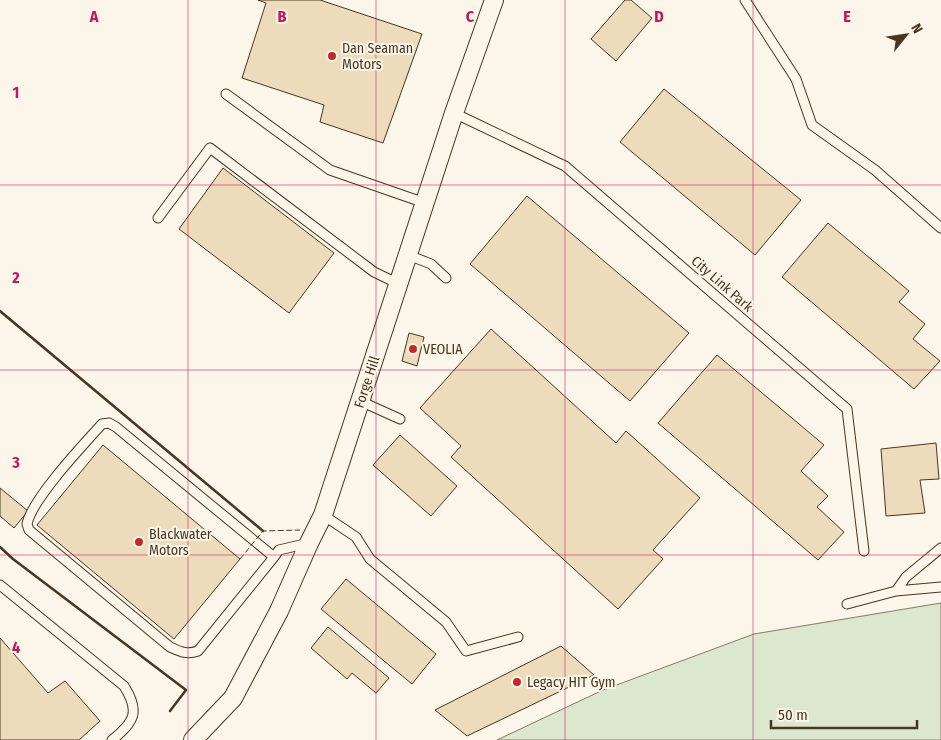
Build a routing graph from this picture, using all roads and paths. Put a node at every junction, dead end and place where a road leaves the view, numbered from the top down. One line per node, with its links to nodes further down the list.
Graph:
1 (494, 0): 4 (street, Forge Hill)
2 (745, 0): 7 (lane)
3 (226, 94): 5 (lane)
4 (454, 113): 5 (street, Forge Hill); 16 (lane, City Link Park)
5 (425, 203): 8 (street, Forge Hill)
6 (158, 218): 10 (lane)
7 (941, 228)
8 (408, 255): 9 (lane); 10 (street, Forge Hill)
9 (446, 278)
10 (399, 284): 11 (street, Forge Hill)
11 (360, 401): 12 (lane); 13 (street, Forge Hill)
12 (400, 419)
13 (324, 515): 14 (street, Forge Hill); 22 (lane)
14 (309, 543): 17 (lane); 24 (street, Forge Hill)
15 (941, 548): 20 (lane)
16 (864, 551)
17 (274, 557): 17 (lane)
18 (0, 585): 23 (lane)
19 (941, 587): 20 (lane)
20 (896, 591): 21 (lane)
21 (847, 604)
22 (518, 637)
23 (112, 740)
24 (193, 740)

